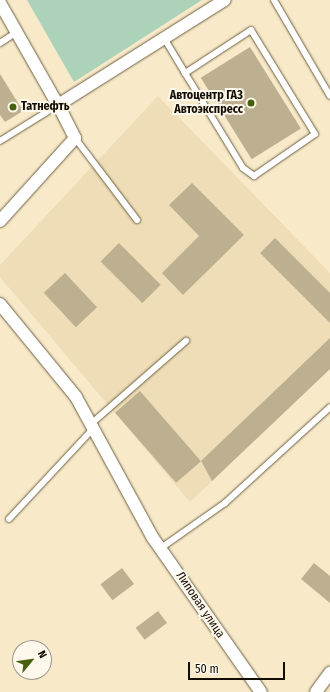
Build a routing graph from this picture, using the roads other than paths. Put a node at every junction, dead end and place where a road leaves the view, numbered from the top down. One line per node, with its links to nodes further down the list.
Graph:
1 (225, 0): 5 (street)
2 (274, 0): 8 (lane)
3 (0, 3): 4 (street)
4 (16, 32): 6 (lane); 9 (street)
5 (164, 38): 7 (lane); 9 (street)
6 (0, 42)
7 (185, 73): 7 (lane)
8 (330, 96)
9 (58, 105): 10 (street); 11 (lane)
10 (76, 138): 12 (lane); 13 (street)
11 (0, 141)
12 (137, 220)
13 (0, 221)
14 (0, 304): 17 (street, Липовая улица)
15 (186, 341): 17 (lane)
16 (330, 407): 19 (lane)
17 (93, 425): 18 (lane); 19 (street, Липовая улица)
18 (9, 519)
19 (161, 548): 21 (street, Липовая улица)
20 (330, 673): 22 (street)
21 (261, 692)
22 (316, 692)

